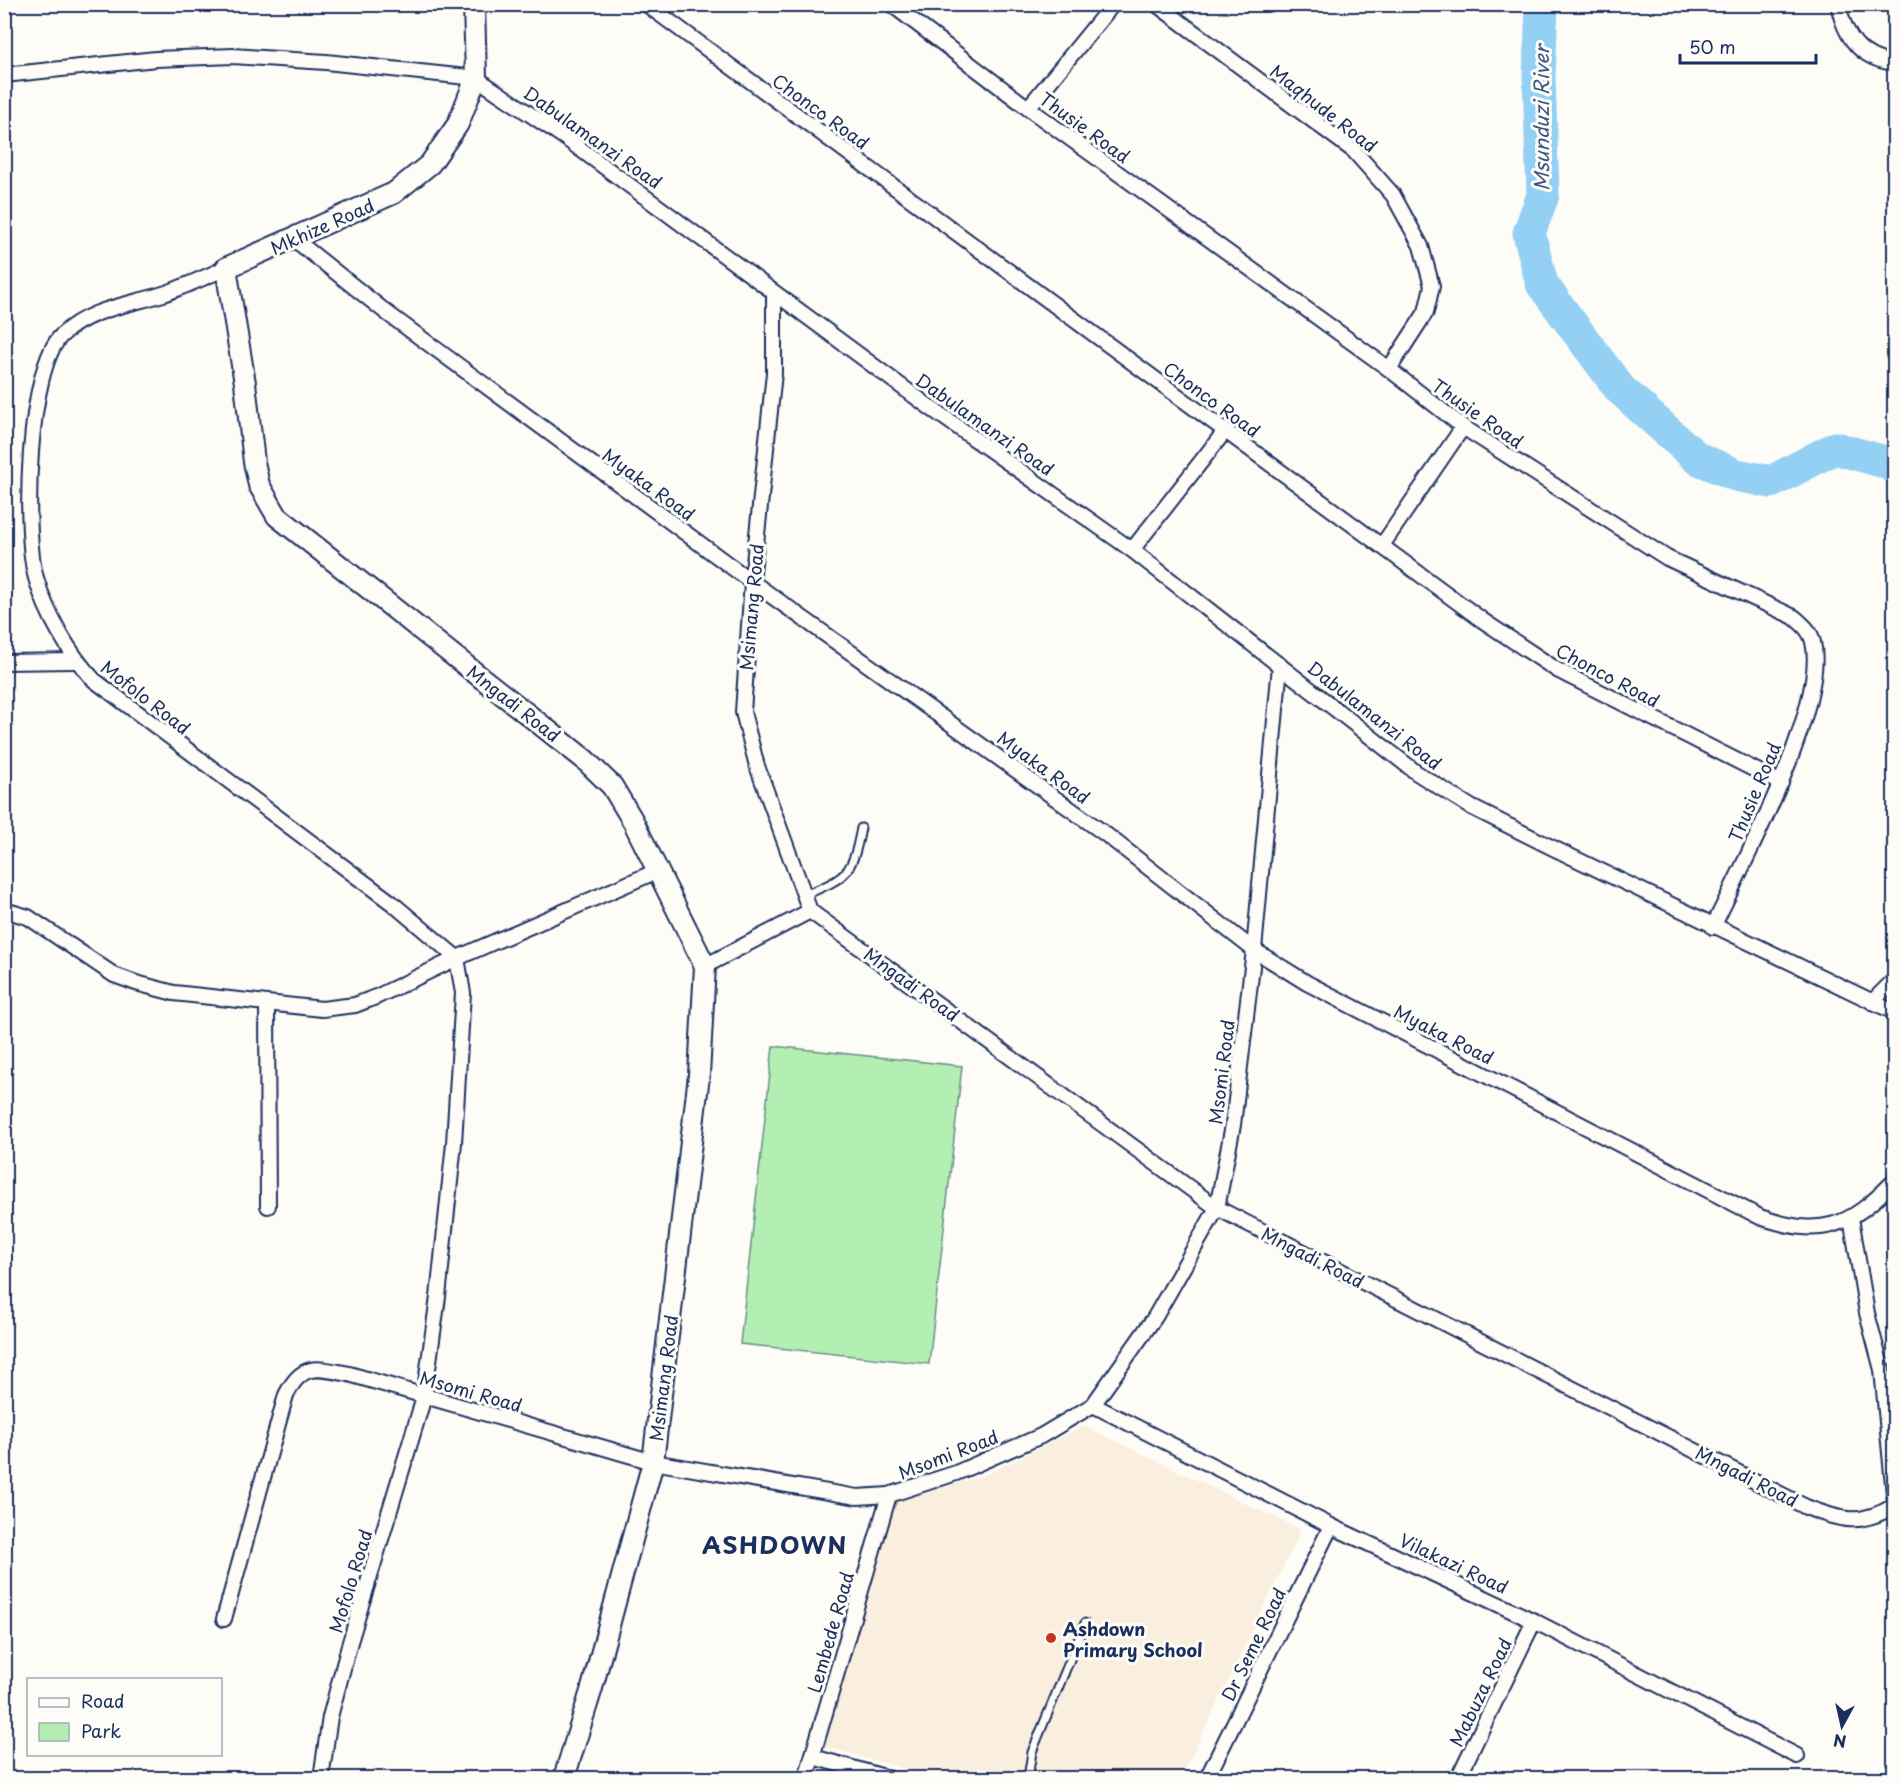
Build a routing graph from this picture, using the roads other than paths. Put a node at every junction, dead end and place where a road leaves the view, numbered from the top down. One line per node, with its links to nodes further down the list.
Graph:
1 (474, 4): 9 (street, Mkhize Road)
2 (646, 4): 17 (street, Chonco Road)
3 (891, 4): 10 (street, Thusie Road)
4 (1113, 4): 10 (street)
5 (1156, 4): 15 (street, Maqhude Road)
6 (1838, 4): 7 (street)
7 (1894, 63)
8 (4, 75): 9 (street, Dabulamanzi Road)
9 (476, 78): 11 (street, Mkhize Road); 13 (street, Dabulamanzi Road)
10 (1028, 108): 15 (street, Thusie Road)
11 (294, 239): 12 (street, Mkhize Road); 20 (street, Myaka Road)
12 (226, 268): 14 (street, Mkhize Road); 26 (street, Mngadi Road)
13 (774, 293): 19 (street, Dabulamanzi Road); 20 (street, Msimang Road)
14 (53, 345): 21 (street, Mofolo Road)
15 (1389, 369): 16 (street, Thusie Road)
16 (1463, 427): 18 (street); 24 (street, Thusie Road)
17 (1225, 431): 18 (street, Chonco Road); 19 (street)
18 (1383, 544): 24 (street, Chonco Road)
19 (1132, 550): 23 (street, Dabulamanzi Road)
20 (752, 582): 27 (street, Msimang Road); 31 (street, Myaka Road)
21 (75, 661): 22 (street); 32 (street, Mofolo Road)
22 (4, 662)
23 (1280, 665): 30 (street, Dabulamanzi Road); 31 (street, Msomi Road)
24 (1781, 783): 30 (street, Thusie Road)
25 (861, 828): 27 (lane)
26 (657, 871): 32 (street); 33 (street, Mngadi Road)
27 (805, 895): 29 (street, Msimang Road)
28 (4, 910): 36 (street)
29 (810, 911): 33 (street); 40 (street, Mngadi Road)
30 (1713, 927): 35 (street, Dabulamanzi Road)
31 (1254, 950): 40 (street, Msomi Road); 41 (street, Myaka Road)
32 (457, 958): 36 (street); 42 (street, Mofolo Road)
33 (705, 966): 44 (street, Msimang Road)
34 (1894, 980): 35 (street)
35 (1872, 1002): 37 (street, Dabulamanzi Road)
36 (267, 1004): 39 (street)
37 (1894, 1012)
38 (1894, 1181): 41 (street)
39 (268, 1206)
40 (1217, 1208): 43 (street, Msomi Road); 47 (street, Mngadi Road)
41 (1851, 1218): 46 (street)
42 (424, 1397): 44 (street, Msomi Road); 49 (street, Msomi Road); 54 (street, Mofolo Road)
43 (1093, 1406): 45 (street, Msomi Road); 48 (street, Vilakazi Road)
44 (652, 1462): 45 (street, Msomi Road); 55 (street, Msimang Road)
45 (889, 1495): 53 (street, Lembede Road)
46 (1894, 1496)
47 (1894, 1506)
48 (1331, 1526): 50 (street, Vilakazi Road); 59 (street, Dr Seme Road)
49 (224, 1619)
50 (1534, 1621): 52 (street, Vilakazi Road); 60 (street, Mabuza Road)
51 (1085, 1623): 58 (lane)
52 (1797, 1756)
53 (813, 1757): 56 (street, Lembede Road); 57 (street)
54 (321, 1779)
55 (564, 1779)
56 (806, 1779)
57 (888, 1779)
58 (1028, 1779)
59 (1207, 1779)
60 (1458, 1779)

